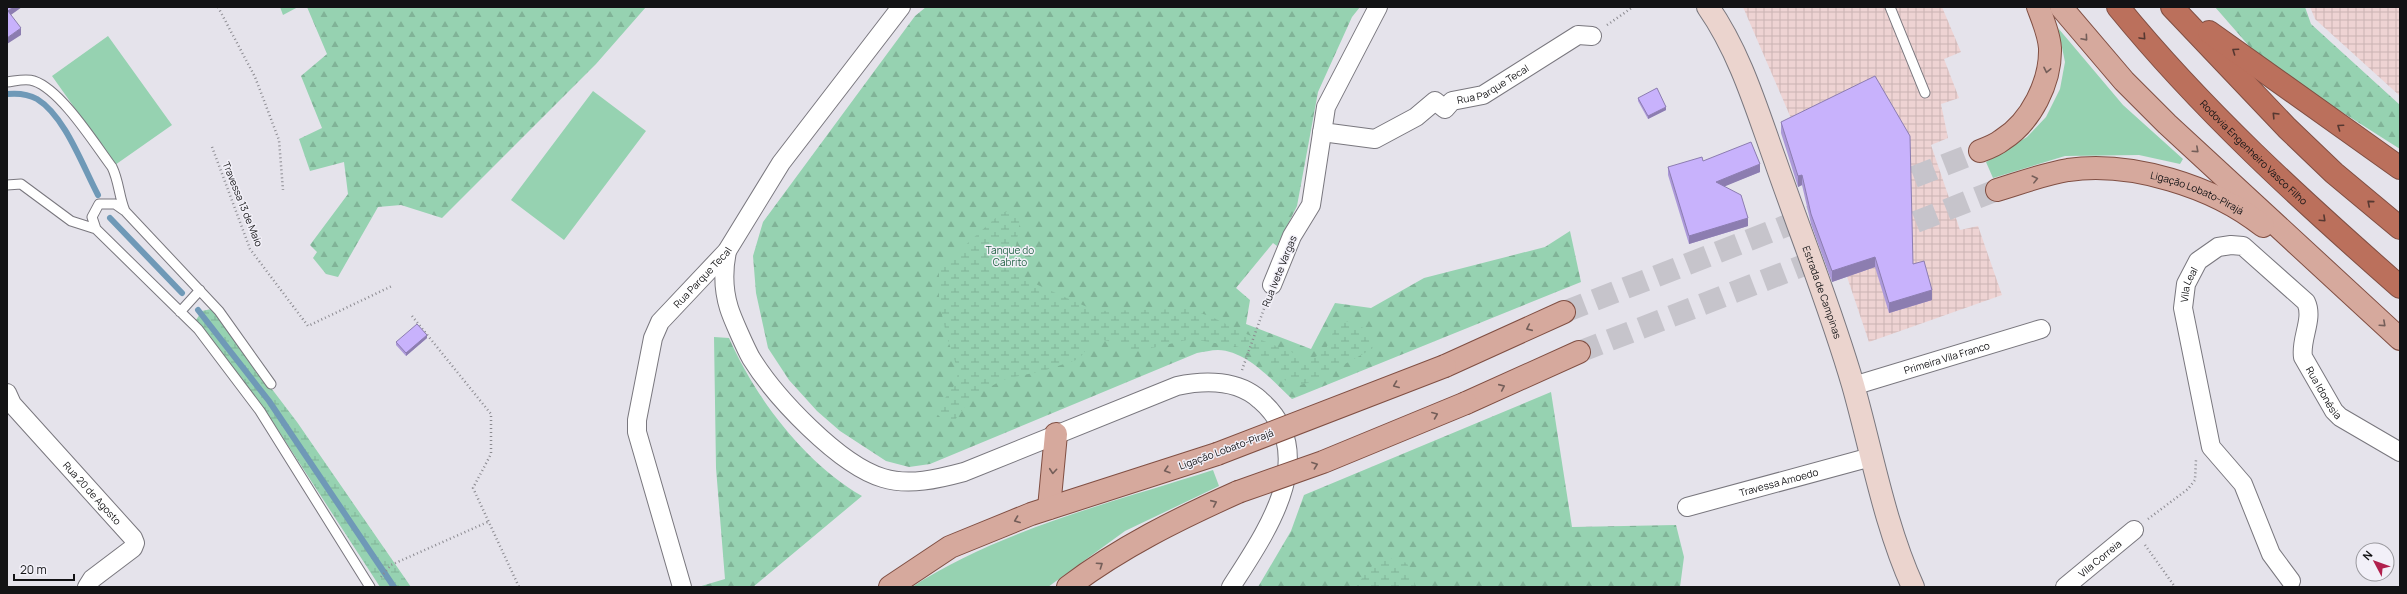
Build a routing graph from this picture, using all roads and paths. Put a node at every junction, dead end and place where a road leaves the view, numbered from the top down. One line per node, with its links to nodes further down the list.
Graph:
1 (218, 7): 19 (path)
2 (901, 7): 24 (street, Rua Parque Tecal)
3 (1378, 7): 14 (street)
4 (1633, 7): 11 (path)
5 (1708, 7): 38 (main road, Estrada de Campinas)
6 (1890, 7): 13 (lane)
7 (2038, 7): 16 (main road, one-way to 16)
8 (2061, 7): 30 (main road, one-way to 30)
9 (2118, 7): 27 (highway, Rodovia Engenheiro Vasco Filho, one-way to 27)
10 (2172, 7): 17 (highway, one-way to 10); 23 (highway, one-way to 10)
11 (1592, 36): 14 (street, Rua Parque Tecal)
12 (7, 82): 21 (lane)
13 (1925, 93)
14 (1322, 132): 25 (street, Rua Ivete Vargas)
15 (212, 147): 26 (path, Travessa 13 de Maio)
16 (1980, 151)
17 (2400, 168)
18 (7, 185): 22 (lane)
19 (282, 190)
20 (1998, 190): 30 (main road, Ligação Lobato-Pirajá, one-way to 30)
21 (125, 211): 22 (lane); 28 (lane)
22 (96, 228): 31 (lane)
23 (2400, 228)
24 (727, 251): 41 (street); 54 (street, Rua Parque Tecal)
25 (1272, 285): 39 (path, Rua Ivete Vargas)
26 (392, 286)
27 (2400, 287)
28 (200, 290): 31 (lane); 37 (lane)
29 (2306, 302): 42 (street, Rua Idonêsia); 50 (street, Vila Leal)
30 (2367, 309): 35 (main road, one-way to 35)
31 (180, 312): 52 (lane)
32 (1564, 312): 46 (main road, Ligação Lobato-Pirajá, one-way to 46, bridge)
33 (412, 316): 47 (path)
34 (2041, 329): 38 (street, Primeira Vila Franco)
35 (2400, 339)
36 (1579, 352): 56 (main road, one-way to 36, bridge)
37 (271, 384)
38 (1853, 386): 43 (main road, Estrada de Campinas)
39 (1235, 387): 41 (street); 57 (street)
40 (7, 394): 51 (street, Rua 20 de Agosto)
41 (1056, 434): 46 (main road, one-way to 46)
42 (2400, 452)
43 (1871, 457): 45 (street, Travessa Amoedo); 58 (main road, Estrada de Campinas)
44 (2196, 457): 48 (path)
45 (1688, 507)
46 (1049, 508): 55 (main road, Ligação Lobato-Pirajá, one-way to 55)
47 (490, 521): 49 (path); 53 (path)
48 (2134, 530): 59 (street, Vila Correia); 60 (path)
49 (379, 580)
50 (2291, 581)
51 (87, 587)
52 (370, 587)
53 (519, 587)
54 (682, 587)
55 (890, 587)
56 (1068, 587)
57 (1231, 587)
58 (1913, 587)
59 (2065, 587)
60 (2175, 587)

